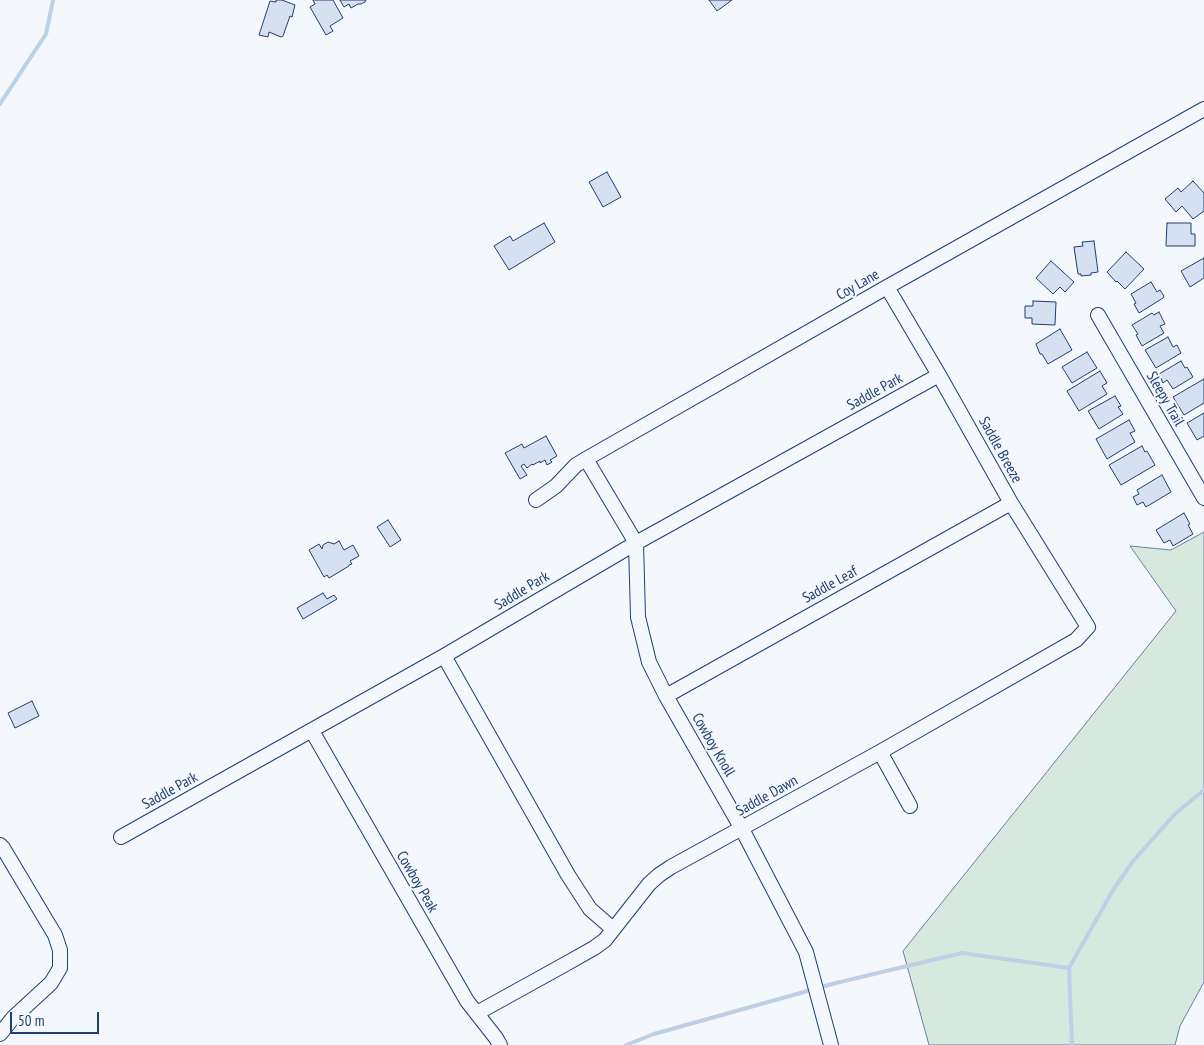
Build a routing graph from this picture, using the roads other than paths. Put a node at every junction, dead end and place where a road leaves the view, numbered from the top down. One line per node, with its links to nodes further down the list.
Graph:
1 (1204, 109): 2 (street, Coy Lane)
2 (887, 287): 4 (street, Saddle Breeze); 5 (street, Coy Lane)
3 (1098, 315): 6 (street, Sleepy Trail)
4 (939, 375): 8 (street, Saddle Breeze); 9 (street, Saddle Park)
5 (586, 459): 7 (street, Coy Lane); 9 (street, Cowboy Knoll)
6 (1204, 498)
7 (536, 500)
8 (1011, 503): 10 (street, Saddle Breeze); 12 (street, Saddle Leaf)
9 (636, 543): 11 (street, Saddle Park); 12 (street, Cowboy Knoll)
10 (1088, 627): 14 (street, Saddle Dawn)
11 (444, 656): 13 (street, Saddle Park); 19 (street)
12 (666, 696): 16 (street, Cowboy Knoll)
13 (312, 731): 17 (street, Saddle Park); 20 (street, Cowboy Peak)
14 (880, 752): 15 (street); 16 (street, Saddle Dawn)
15 (910, 806)
16 (742, 829): 19 (street, Saddle Dawn); 24 (street, Cowboy Knoll)
17 (121, 836)
18 (0, 845): 21 (street)
19 (614, 929): 20 (street, Saddle Dawn)
20 (477, 1013): 23 (street, Cowboy Peak)
21 (0, 1035): 22 (street)
22 (3, 1045)
23 (500, 1045)
24 (831, 1045)

